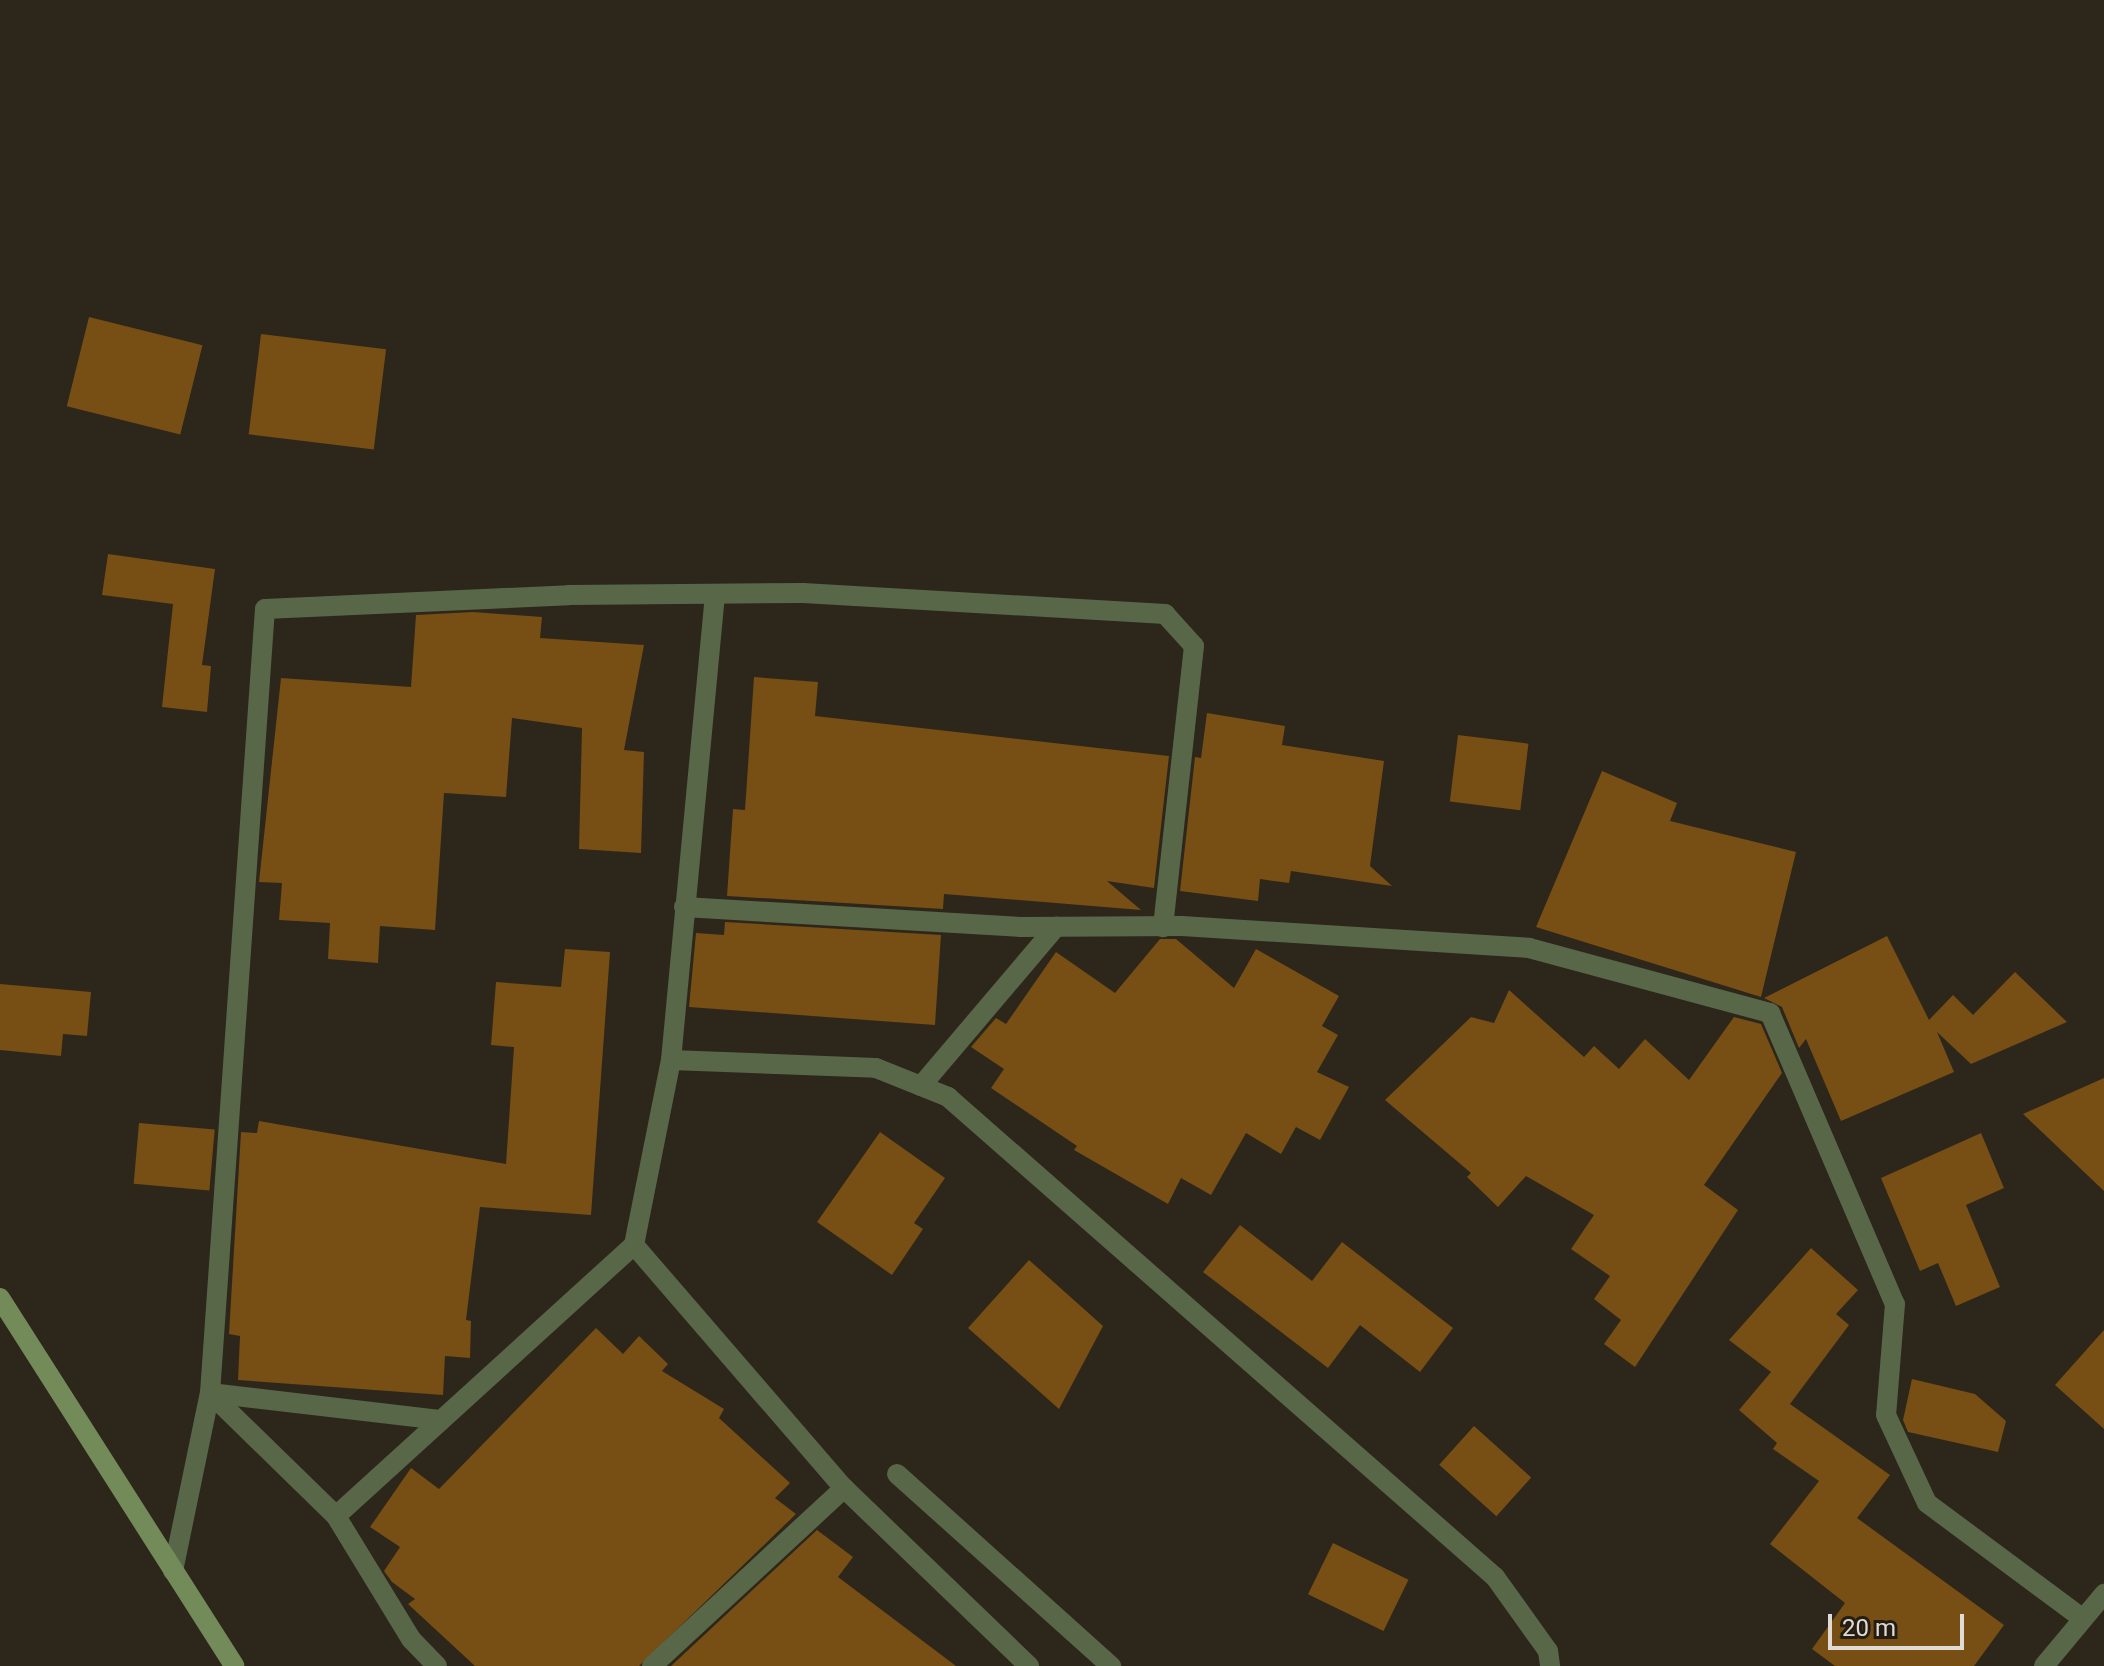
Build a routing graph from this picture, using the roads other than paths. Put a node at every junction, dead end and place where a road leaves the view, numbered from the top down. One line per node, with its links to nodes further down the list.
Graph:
1 (715, 597): 2 (street); 4 (street); 9 (street)
2 (684, 907): 3 (street); 5 (street)
3 (1056, 927): 4 (street); 6 (street)
4 (1163, 927): 16 (street)
5 (671, 1060): 6 (street); 7 (street)
6 (921, 1086): 22 (street)
7 (634, 1245): 10 (street); 12 (street)
8 (0, 1298): 14 (main road)
9 (210, 1393): 10 (street); 13 (street); 14 (street)
10 (441, 1420): 13 (street)
11 (897, 1474): 21 (street)
12 (844, 1488): 19 (street); 20 (street)
13 (336, 1516): 18 (street)
14 (173, 1571): 17 (main road)
15 (2104, 1594): 16 (street)
16 (2082, 1618): 23 (street)
17 (234, 1666)
18 (437, 1666)
19 (652, 1666)
20 (1029, 1666)
21 (1111, 1666)
22 (1550, 1666)
23 (2044, 1666)

